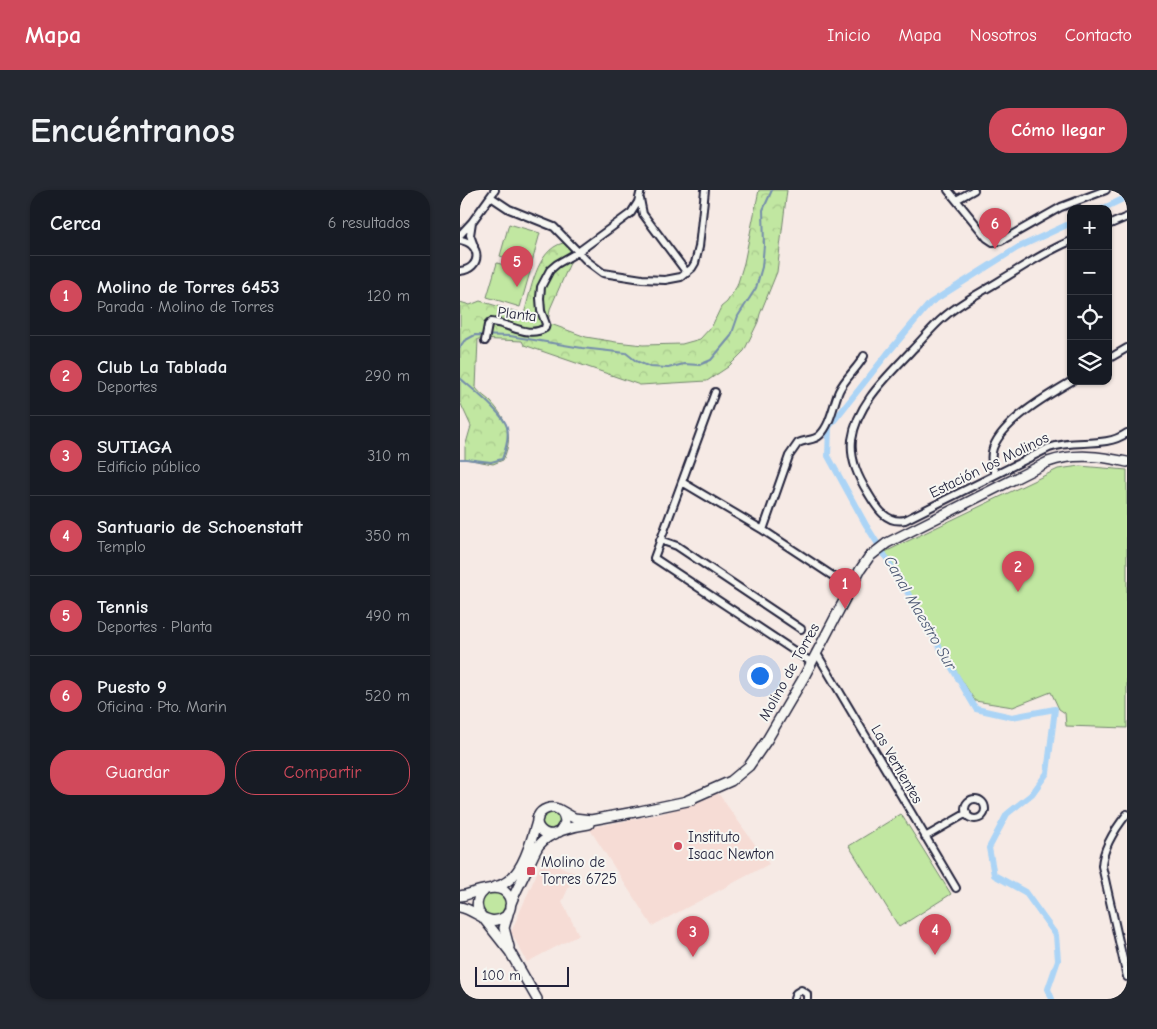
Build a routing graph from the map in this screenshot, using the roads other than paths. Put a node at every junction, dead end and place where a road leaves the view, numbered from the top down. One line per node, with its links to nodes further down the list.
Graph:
1 (495, 190): 7 (street)
2 (705, 190): 20 (street)
3 (948, 190): 8 (street)
4 (974, 190): 8 (street)
5 (1106, 190): 8 (street)
6 (640, 193): 9 (street); 10 (street)
7 (491, 197): 12 (street); 18 (street)
8 (956, 200)
9 (631, 213): 10 (street); 18 (street)
10 (643, 214): 20 (street)
11 (1127, 217): 13 (street)
12 (472, 222): 14 (street); 17 (street)
13 (1112, 223)
14 (460, 235)
15 (460, 240): 17 (street)
16 (1067, 243): 31 (street, Estación los Molinos)
17 (474, 247): 19 (street)
18 (578, 252): 20 (street); 21 (street, Planta)
19 (460, 271)
20 (687, 273)
21 (485, 340)
22 (1127, 348): 24 (street)
23 (864, 356): 33 (street)
24 (1112, 357)
25 (1067, 384): 31 (street)
26 (716, 392): 32 (street)
27 (1127, 433): 31 (street, Estación los Molinos)
28 (1127, 455): 29 (main road, Molino de Torres)
29 (1095, 457): 30 (main road, Molino de Torres); 35 (main road, Molino de Torres)
30 (1127, 462)
31 (995, 474)
32 (682, 482): 33 (street); 34 (street)
33 (763, 530): 35 (street)
34 (660, 540): 36 (street); 38 (street)
35 (850, 588): 37 (main road, Molino de Torres)
36 (801, 629)
37 (816, 652): 38 (main road, Molino de Torres); 45 (street, Las Vertientes)
38 (811, 662): 40 (main road, Molino de Torres)
39 (558, 809): 40 (main road, Molino de Torres); 43 (main road); 44 (main road)
40 (640, 812): 44 (main road, Molino de Torres)
41 (967, 813): 45 (street)
42 (1127, 814): 53 (street)
43 (538, 818): 44 (main road); 47 (main road)
44 (557, 833): 50 (main road, Molino de Torres)
45 (925, 838): 46 (street, Las Vertientes)
46 (956, 888)
47 (488, 889): 48 (main road); 50 (main road); 51 (main road)
48 (460, 896)
49 (460, 907): 51 (main road)
50 (510, 908): 51 (main road); 52 (main road, Molino de Torres)
51 (483, 918): 52 (main road)
52 (510, 952): 54 (main road)
53 (1127, 977)
54 (537, 999)
55 (794, 999): 56 (street)
56 (807, 999)

